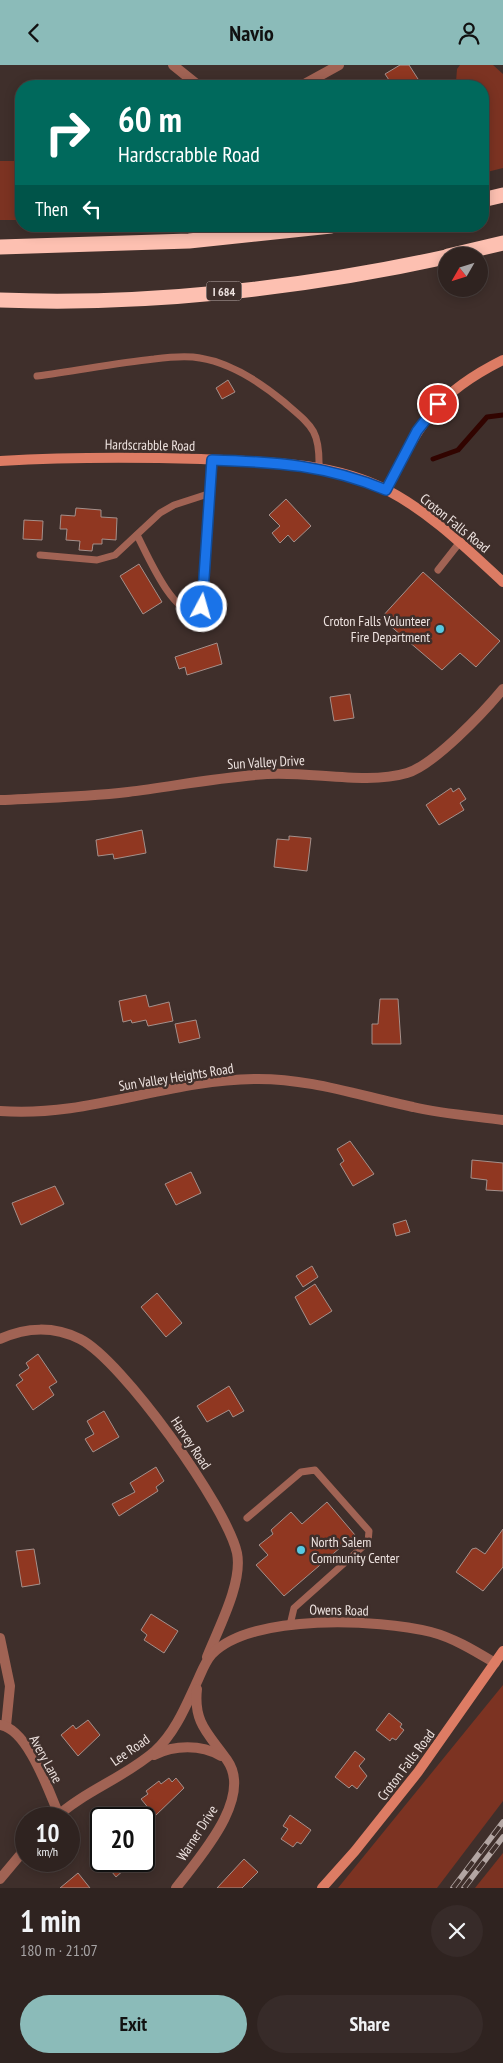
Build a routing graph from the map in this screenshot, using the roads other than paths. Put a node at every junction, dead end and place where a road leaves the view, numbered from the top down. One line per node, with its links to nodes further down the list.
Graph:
1 (173, 65): 3 (street)
2 (339, 65): 4 (street)
3 (191, 80)
4 (312, 80)
5 (503, 195): 6 (highway)
6 (489, 198)
7 (275, 232): 9 (highway)
8 (503, 243): 10 (highway, I 684)
9 (0, 247)
10 (486, 247)
11 (438, 258): 12 (highway, I 684)
12 (0, 301)
13 (503, 360): 18 (main road)
14 (37, 376): 17 (lane)
15 (212, 460): 16 (main road, Hardscrabble Road); 17 (main road, Hardscrabble Road); 19 (lane)
16 (0, 461)
17 (319, 468): 18 (main road, Hardscrabble Road)
18 (386, 490): 21 (main road, Croton Falls Road)
19 (211, 493): 20 (lane); 20 (lane)
20 (136, 535): 22 (lane)
21 (460, 542): 23 (lane); 24 (main road, Croton Falls Road)
22 (40, 555)
23 (438, 570)
24 (503, 582)
25 (503, 689): 26 (street, Sun Valley Drive)
26 (0, 800)
27 (0, 1111): 28 (street, Sun Valley Heights Road)
28 (503, 1119)
29 (0, 1339): 34 (street, Harvey Road)
30 (247, 1518): 31 (lane)
31 (290, 1625): 34 (street, Owens Road); 35 (street, Owens Road)
32 (0, 1637): 37 (street)
33 (503, 1651): 35 (main road, Croton Falls Road)
34 (205, 1663): 36 (street, Owens Road)
35 (495, 1663): 45 (main road, Croton Falls Road)
36 (197, 1681): 38 (street, Lee Road); 39 (street, Warner Drive)
37 (3, 1725): 40 (street, Avery Lane)
38 (141, 1761): 39 (street); 41 (street, Lee Road)
39 (228, 1761): 44 (street, Warner Drive)
40 (53, 1807)
41 (71, 1807)
42 (15, 1861): 43 (street)
43 (0, 1879)
44 (176, 1888)
45 (322, 1888)

